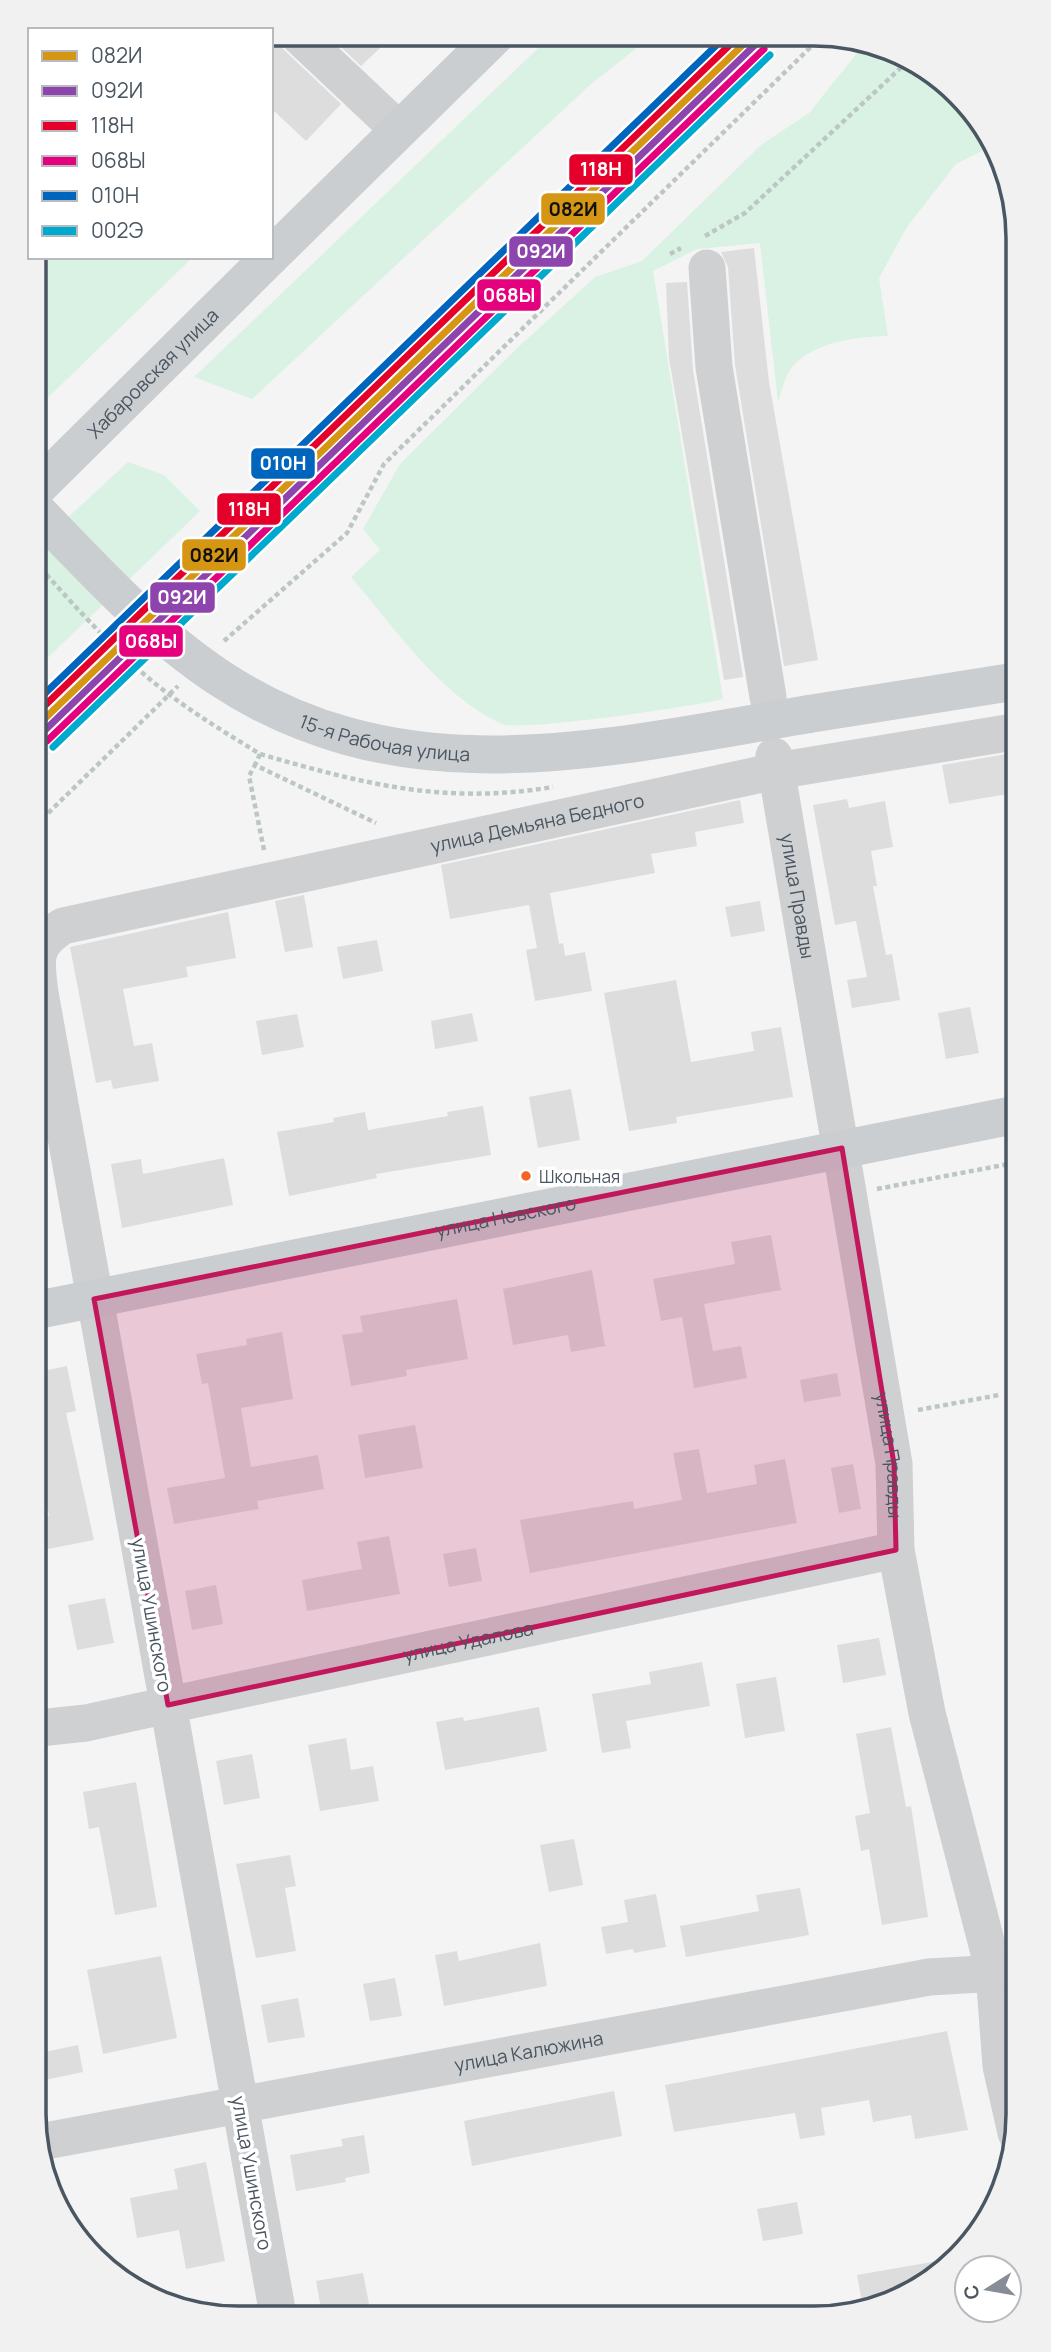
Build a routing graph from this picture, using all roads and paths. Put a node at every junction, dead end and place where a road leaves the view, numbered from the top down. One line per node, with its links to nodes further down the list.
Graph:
1 (310, 46): 5 (street)
2 (485, 46): 5 (main road, Хабаровская улица)
3 (812, 46): 10 (path)
4 (902, 67): 6 (path)
5 (399, 130): 7 (main road, Хабаровская улица)
6 (700, 249): 8 (path); 14 (street)
7 (273, 250)
8 (670, 254)
9 (264, 259): 11 (main road, Хабаровская улица)
10 (384, 464)
11 (46, 479)
12 (46, 520): 13 (main road, 15-я Рабочая улица, bridge)
13 (1006, 683)
14 (768, 697)
15 (1006, 733): 16 (street, улица Демьяна Бедного)
16 (775, 764): 18 (street, улица Демьяна Бедного); 23 (street, улица Правды)
17 (388, 829): 18 (path)
18 (270, 882): 19 (street, улица Демьяна Бедного)
19 (63, 926): 20 (street, улица Ушинского)
20 (46, 938)
21 (46, 1019): 26 (street, улица Ушинского)
22 (1006, 1117): 23 (main road, улица Невского)
23 (842, 1148): 26 (main road, улица Невского); 30 (street, улица Правды)
24 (1006, 1165): 25 (path)
25 (871, 1190)
26 (94, 1299): 27 (main road, улица Невского); 31 (street, улица Ушинского)
27 (46, 1308)
28 (999, 1395): 29 (path)
29 (910, 1411)
30 (896, 1550): 31 (street, улица Удалова); 33 (street, улица Правды)
31 (168, 1705): 32 (street, улица Удалова); 35 (street, улица Ушинского)
32 (46, 1727)
33 (1005, 1972): 34 (street, улица Правды); 35 (street, улица Калюжина)
34 (1005, 2084)
35 (239, 2104): 36 (street, улица Калюжина); 37 (street, улица Ушинского)
36 (47, 2142)
37 (276, 2306)

